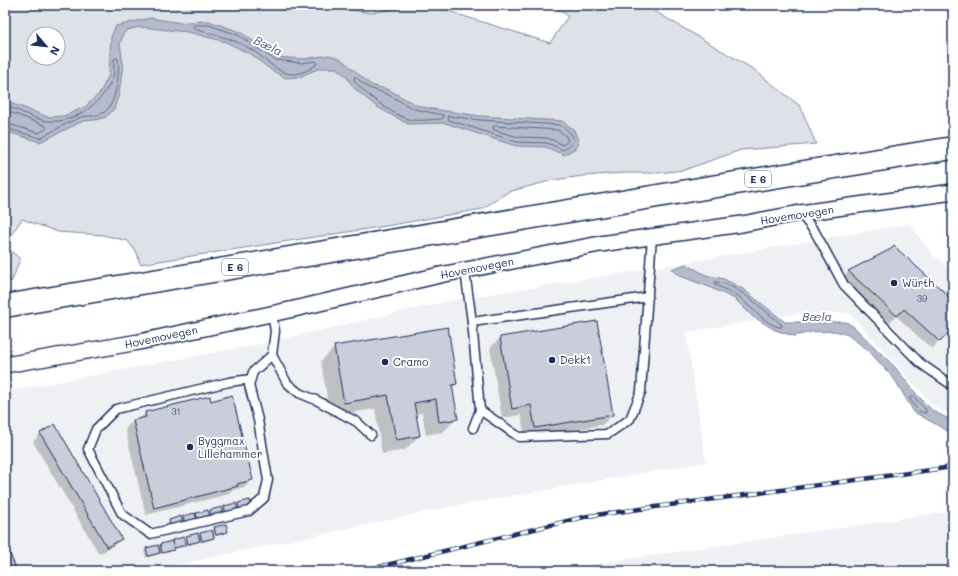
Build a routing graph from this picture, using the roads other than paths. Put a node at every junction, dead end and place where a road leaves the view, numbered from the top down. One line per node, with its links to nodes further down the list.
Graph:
1 (953, 148): 5 (highway, E 6)
2 (953, 192): 3 (street, Hovemovegen)
3 (800, 213): 4 (street, Hovemovegen); 17 (lane)
4 (652, 236): 6 (street, Hovemovegen); 9 (lane)
5 (338, 250): 7 (highway, E 6); 12 (highway)
6 (465, 270): 11 (street, Hovemovegen); 13 (lane)
7 (132, 284): 8 (highway); 10 (highway, E 6)
8 (5, 292)
9 (648, 297): 13 (lane); 18 (lane)
10 (5, 306)
11 (272, 314): 14 (lane); 15 (street, Hovemovegen)
12 (5, 318)
13 (472, 322): 18 (lane)
14 (272, 355): 16 (lane); 20 (lane)
15 (5, 365)
16 (251, 379): 16 (lane)
17 (953, 386)
18 (480, 410): 19 (lane)
19 (473, 428)
20 (371, 435)

